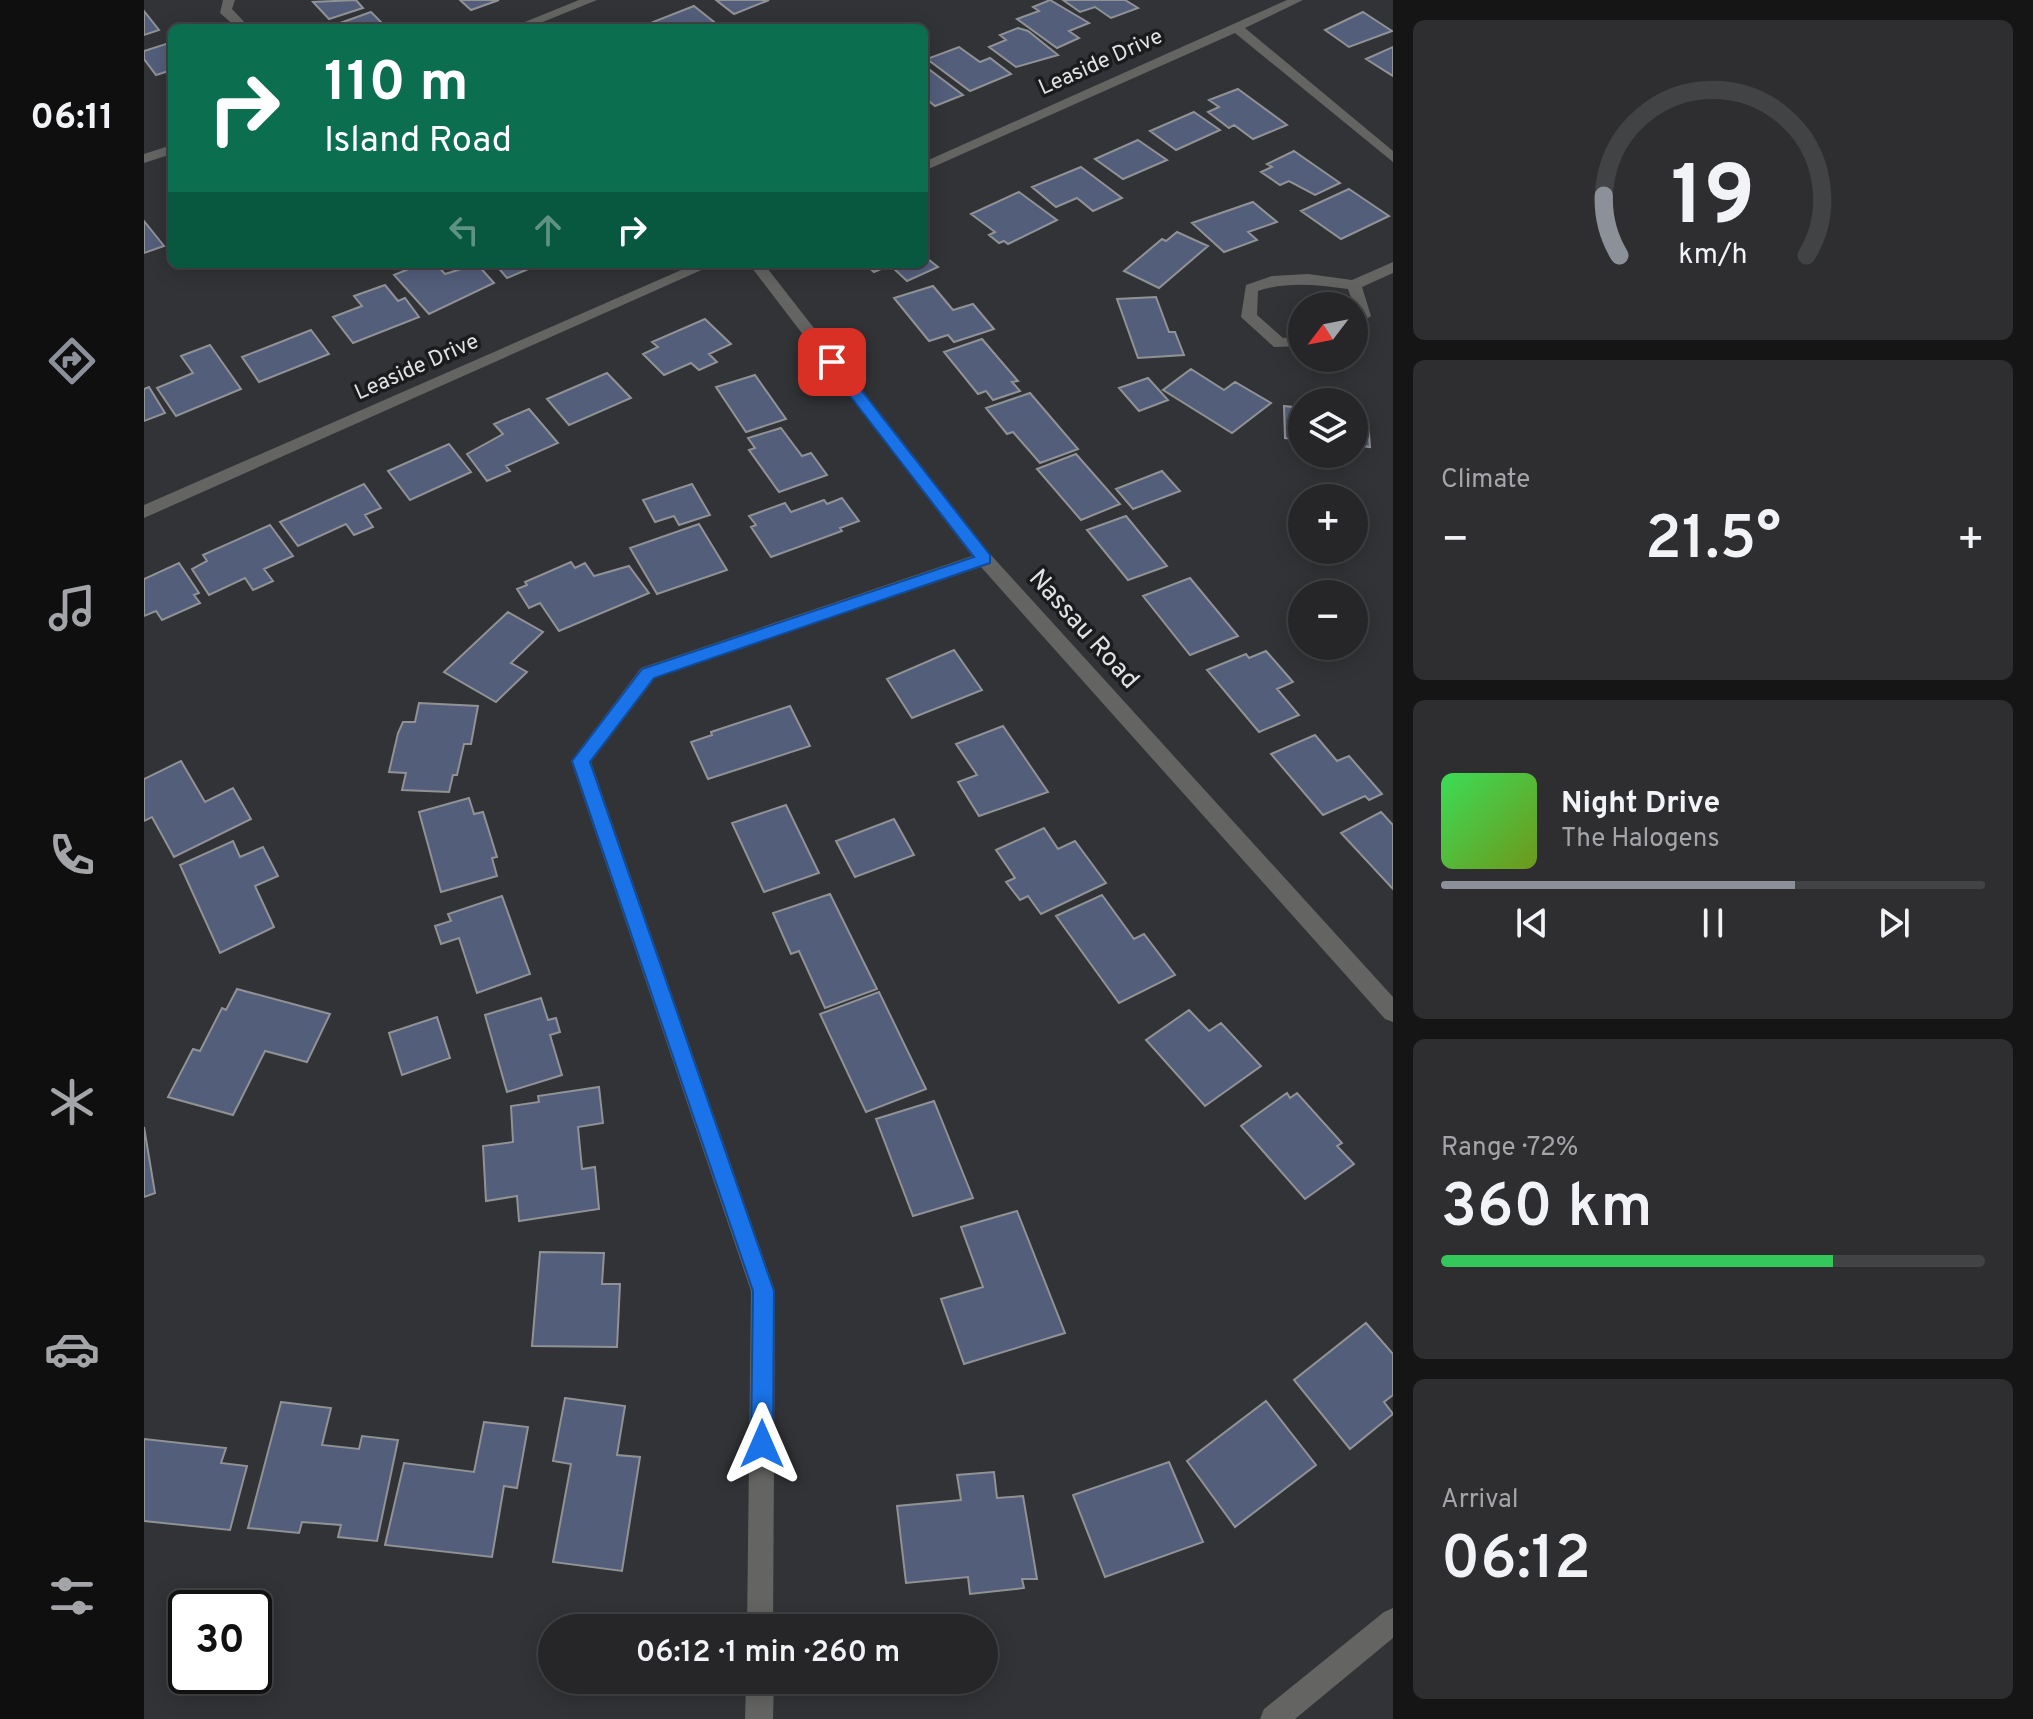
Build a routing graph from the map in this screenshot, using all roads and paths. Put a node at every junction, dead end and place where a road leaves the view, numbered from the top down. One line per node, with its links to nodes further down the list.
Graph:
1 (229, 0): 4 (street)
2 (591, 0): 5 (street)
3 (1297, 0): 6 (street, Leaside Drive)
4 (240, 24)
5 (527, 24)
6 (1235, 26): 8 (street); 10 (street, Leaside Drive)
7 (168, 150): 9 (street)
8 (1393, 158)
9 (144, 159)
10 (928, 165)
11 (1393, 267): 14 (street)
12 (699, 268): 17 (street, Leaside Drive)
13 (759, 268): 18 (street, Nassau Road)
14 (1354, 285): 15 (street); 16 (street)
15 (1356, 292)
16 (1288, 342)
17 (144, 512)
18 (984, 559): 19 (street, Nassau Road); 20 (street)
19 (1393, 1012)
20 (760, 1614)
21 (1393, 1621): 24 (street)
22 (760, 1694): 23 (street)
23 (759, 1719)
24 (1274, 1719)

